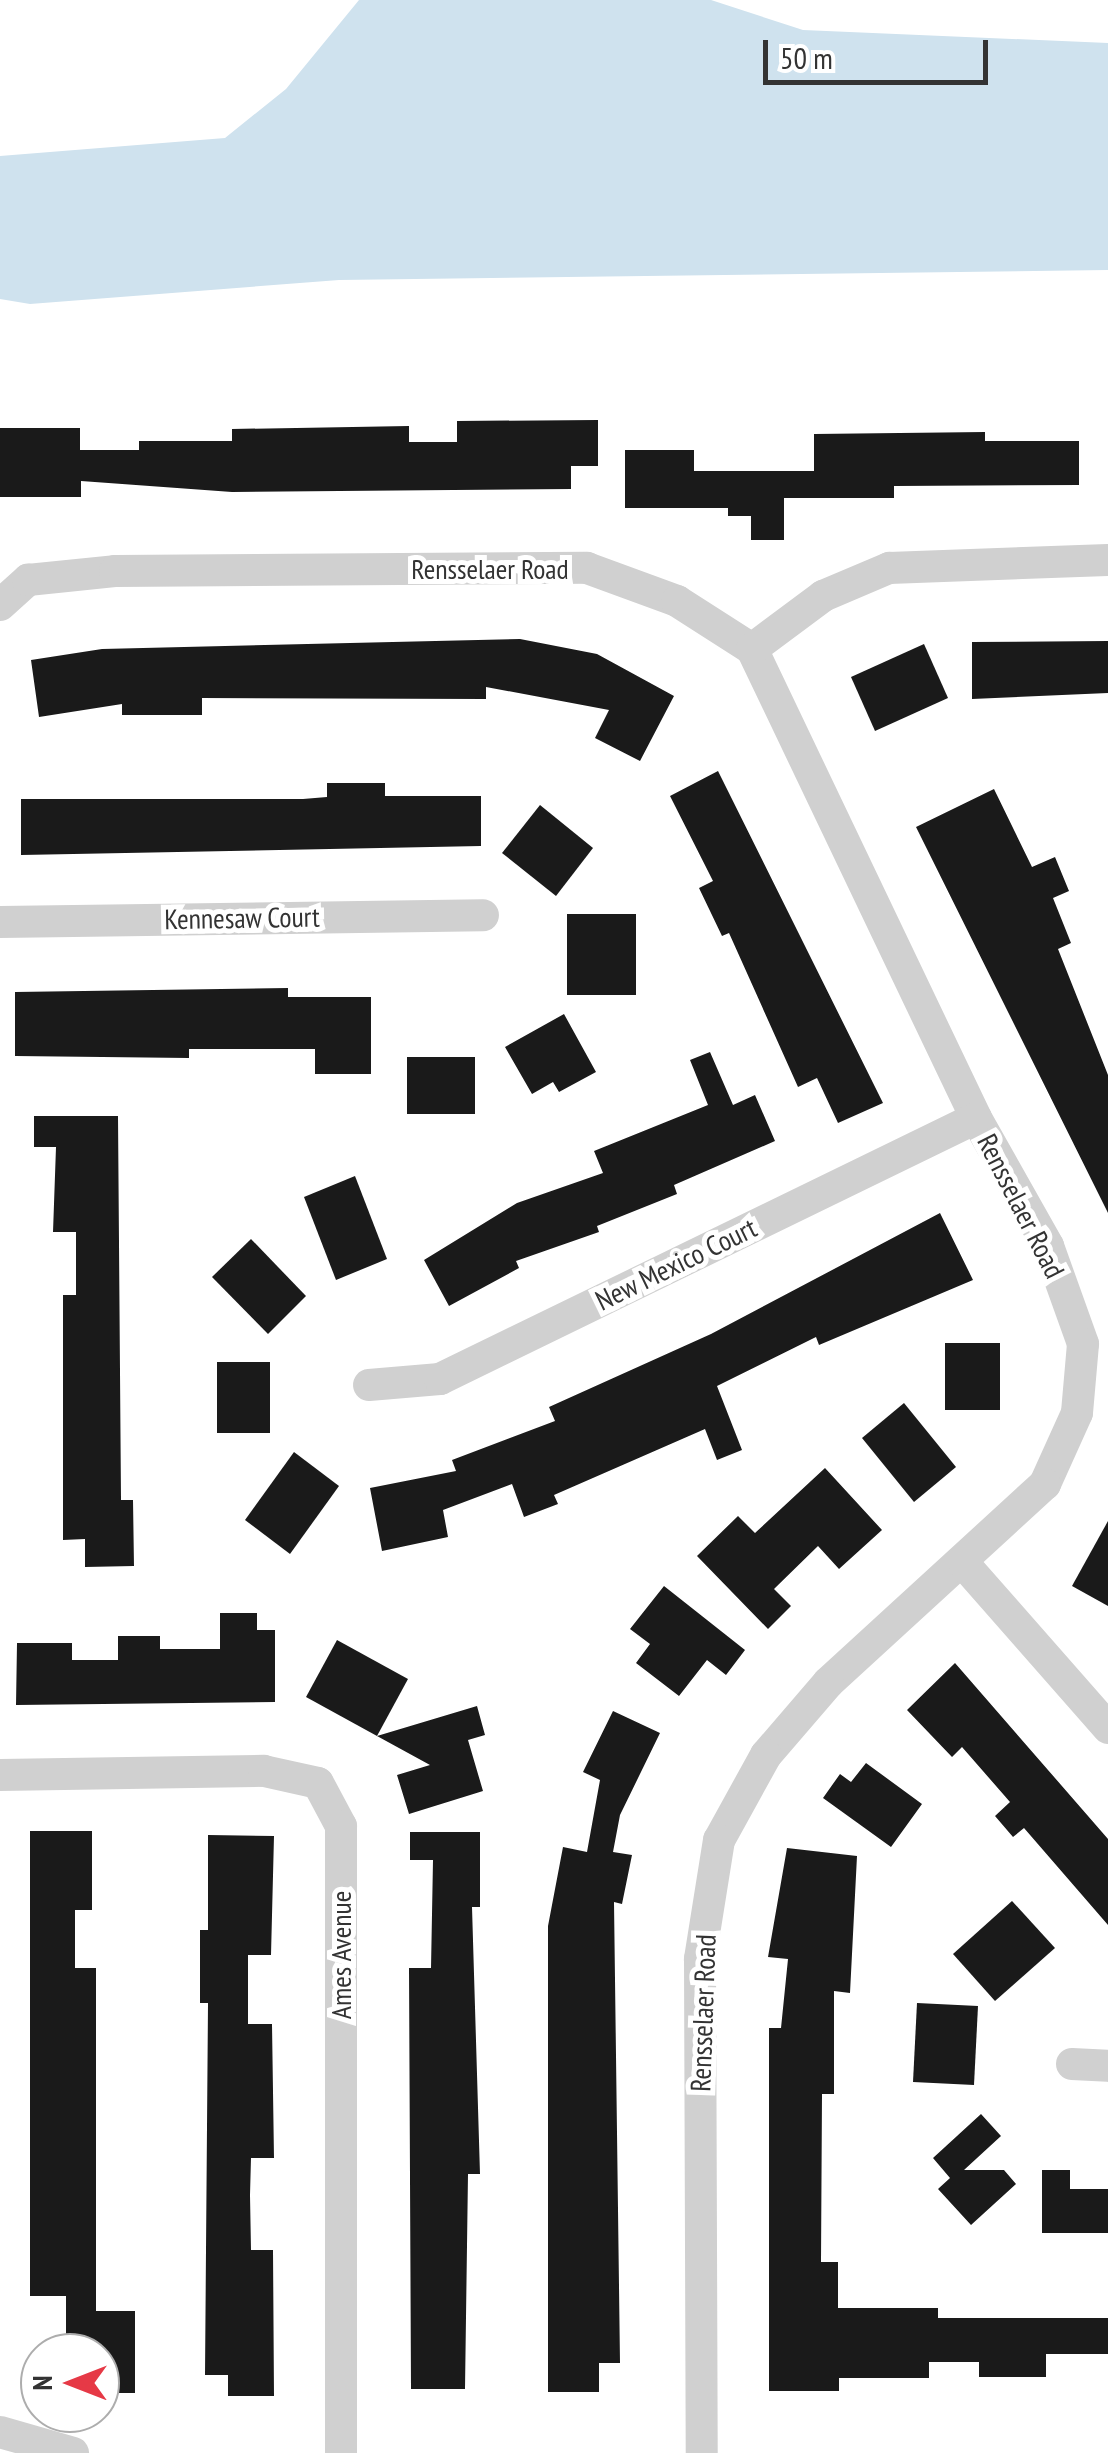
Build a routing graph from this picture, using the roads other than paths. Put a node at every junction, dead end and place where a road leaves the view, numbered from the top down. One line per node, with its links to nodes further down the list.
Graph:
1 (1108, 560): 3 (street)
2 (0, 605): 3 (street, Rensselaer Road)
3 (752, 649): 6 (street, Rensselaer Road)
4 (483, 914): 5 (street, Kennesaw Court)
5 (0, 922)
6 (976, 1118): 7 (street, New Mexico Court); 8 (street, Rensselaer Road)
7 (369, 1385)
8 (965, 1565): 9 (street); 16 (street, Rensselaer Road)
9 (1108, 1728)
10 (0, 1775): 15 (street, Ames Avenue)
11 (1072, 2064): 12 (street)
12 (1108, 2066)
13 (0, 2432): 14 (street)
14 (73, 2453)
15 (341, 2453)
16 (702, 2453)

